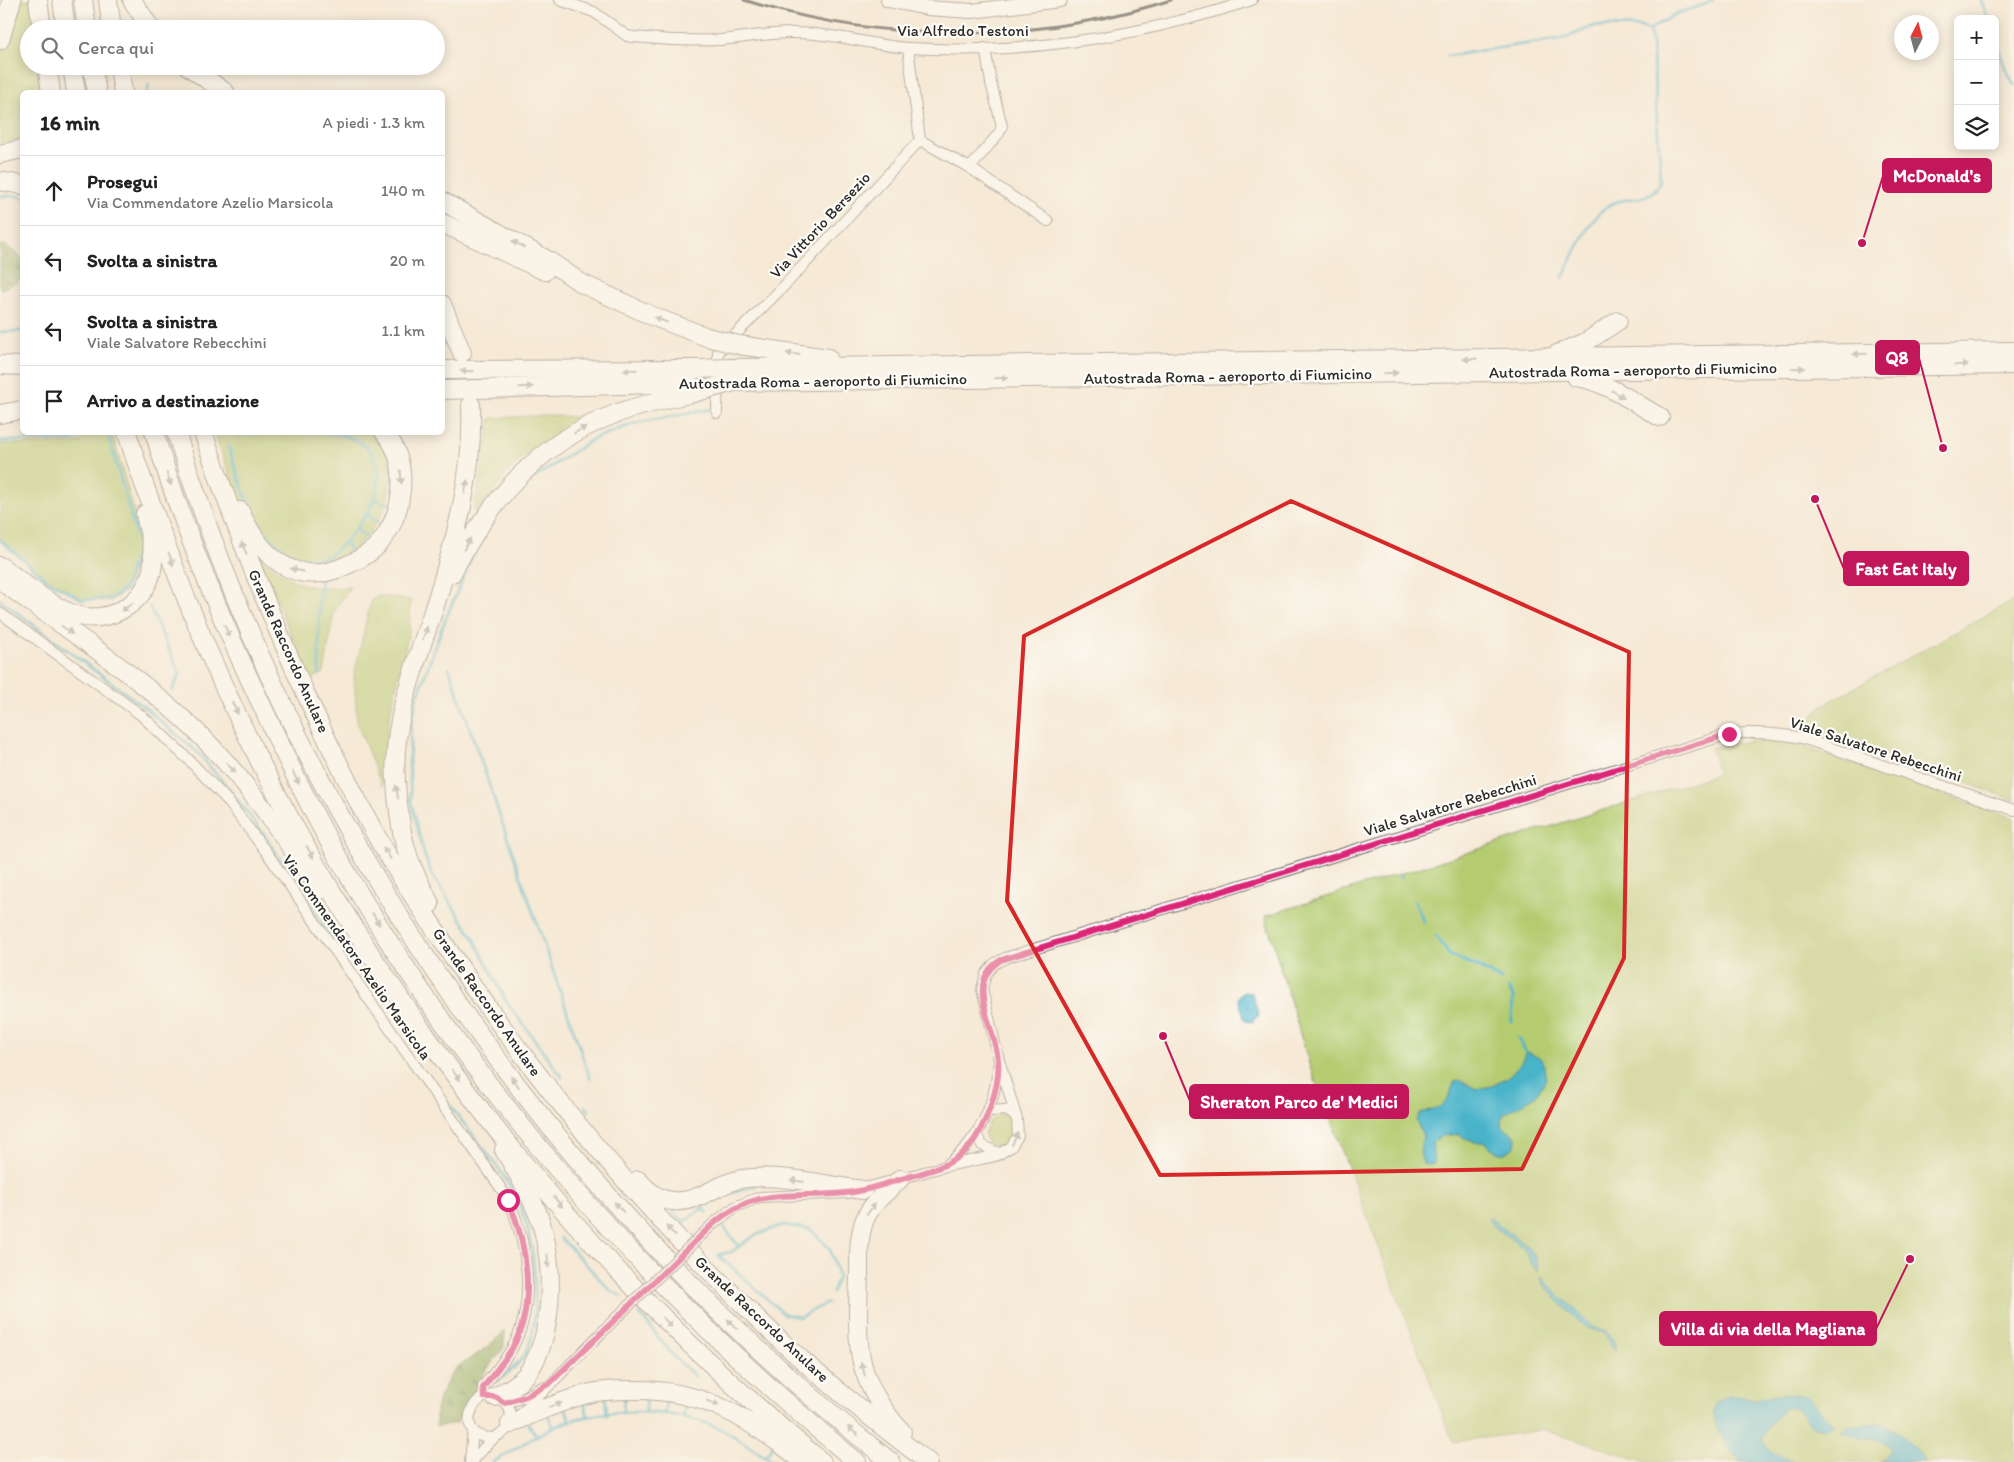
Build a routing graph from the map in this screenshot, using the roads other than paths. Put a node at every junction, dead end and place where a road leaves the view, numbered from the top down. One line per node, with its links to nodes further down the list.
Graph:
1 (12, 0): 16 (highway)
2 (38, 0): 11 (highway)
3 (62, 0): 12 (highway)
4 (83, 0): 13 (highway)
5 (108, 0): 14 (highway)
6 (132, 0): 15 (highway)
7 (560, 0): 17 (street, Via Alfredo Testoni)
8 (888, 0): 9 (main road)
9 (1060, 0)
10 (1252, 0): 18 (street, Via Alfredo Testoni)
11 (41, 20)
12 (65, 20)
13 (86, 20)
14 (111, 20)
15 (145, 20)
16 (0, 40)
17 (908, 48): 18 (street, Via Alfredo Testoni); 29 (street)
18 (985, 48): 32 (street)
19 (48, 75): 24 (highway)
20 (73, 75): 25 (highway)
21 (94, 75): 26 (highway)
22 (120, 75): 27 (highway)
23 (201, 75): 28 (highway)
24 (51, 90)
25 (76, 90)
26 (97, 90)
27 (123, 90)
28 (222, 90)
29 (920, 140): 32 (street); 58 (street, Via Vittorio Bersezio)
30 (20, 149): 31 (highway)
31 (0, 154)
32 (970, 168): 36 (street)
33 (0, 181): 34 (highway)
34 (20, 185)
35 (445, 203): 38 (highway, one-way to 35)
36 (1048, 221)
37 (445, 224): 38 (highway)
38 (581, 283): 47 (highway, one-way to 38, bridge)
39 (445, 311): 42 (highway)
40 (1618, 321): 44 (highway)
41 (2014, 351): 44 (highway, Autostrada Roma - aeroporto di Fiumicino, one-way to 44)
42 (462, 353)
43 (0, 365): 46 (highway)
44 (1543, 365): 45 (highway, Autostrada Roma - aeroporto di Fiumicino, one-way to 45); 47 (highway, Autostrada Roma - aeroporto di Fiumicino, one-way to 47); 51 (highway, Autostrada Roma - aeroporto di Fiumicino, one-way to 44); 60 (highway, one-way to 60)
45 (2014, 365)
46 (20, 366)
47 (946, 366): 51 (highway, Autostrada Roma - aeroporto di Fiumicino)
48 (20, 370): 50 (highway)
49 (445, 370): 52 (highway, Autostrada Roma - aeroporto di Fiumicino, one-way to 49)
50 (0, 371)
51 (734, 375): 52 (highway, Autostrada Roma - aeroporto di Fiumicino, bridge); 52 (highway, bridge)
52 (694, 382): 53 (highway, Autostrada Roma - aeroporto di Fiumicino, one-way to 52); 69 (highway, one-way to 52)
53 (445, 390)
54 (0, 400): 55 (highway)
55 (20, 400)
56 (471, 405): 69 (highway, one-way to 56)
57 (20, 410): 59 (highway)
58 (718, 413)
59 (0, 414)
60 (1660, 417)
61 (155, 435): 92 (highway, one-way to 92)
62 (177, 435): 93 (highway, Grande Raccordo Anulare, one-way to 62)
63 (205, 435): 65 (highway, one-way to 63)
64 (205, 435): 73 (highway, Grande Raccordo Anulare, one-way to 64)
65 (386, 435)
66 (129, 440): 67 (highway, one-way to 67); 72 (highway, one-way to 72)
67 (0, 566)
68 (0, 580): 72 (highway, one-way to 72)
69 (436, 602): 73 (highway, one-way to 69)
70 (0, 613): 85 (street, Via Commendatore Azelio Marsicola)
71 (2014, 810): 74 (street, Viale Salvatore Rebecchini)
72 (388, 978): 76 (highway, one-way to 76)
73 (480, 997): 75 (highway, Grande Raccordo Anulare)
74 (999, 1060): 77 (street, Viale Salvatore Rebecchini); 78 (street, Viale Salvatore Rebecchini)
75 (555, 1097): 83 (highway, one-way to 75); 94 (highway, Grande Raccordo Anulare, one-way to 75)
76 (478, 1106): 85 (highway, one-way to 85); 91 (highway, one-way to 91)
77 (988, 1111): 78 (street); 79 (street, Viale Salvatore Rebecchini)
78 (1017, 1119): 80 (street, Viale Salvatore Rebecchini, one-way to 78)
79 (976, 1134): 80 (street); 81 (street, Viale Salvatore Rebecchini)
80 (1000, 1154): 81 (street, Viale Salvatore Rebecchini)
81 (946, 1166): 82 (street, Viale Salvatore Rebecchini)
82 (900, 1179): 83 (street, Viale Salvatore Rebecchini); 95 (highway, one-way to 82)
83 (863, 1190): 84 (street, Viale Salvatore Rebecchini, bridge)
84 (550, 1383): 85 (street, Viale Salvatore Rebecchini); 86 (street, Viale Salvatore Rebecchini)
85 (495, 1399): 86 (street); 87 (street)
86 (510, 1424): 88 (street); 90 (highway, one-way to 90)
87 (473, 1430): 88 (street); 89 (street)
88 (493, 1438): 89 (street)
89 (471, 1462)
90 (804, 1462)
91 (822, 1462)
92 (856, 1462)
93 (891, 1462)
94 (928, 1462)
95 (933, 1462)

